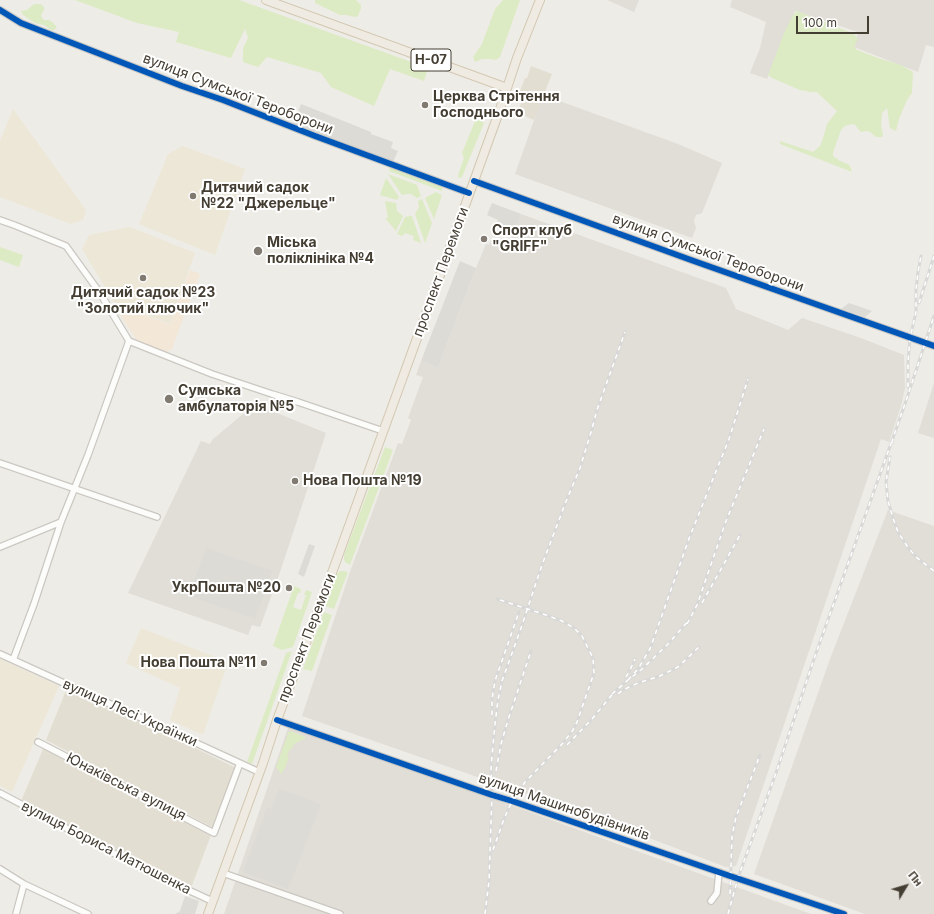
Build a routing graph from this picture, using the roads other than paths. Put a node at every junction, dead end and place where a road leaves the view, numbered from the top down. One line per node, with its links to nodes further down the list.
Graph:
1 (266, 0): 4 (main road, Н-07)
2 (540, 0): 4 (main road, проспект Перемоги)
3 (0, 10): 6 (street, вулиця Сумської Тероборони)
4 (507, 88): 5 (main road, проспект Перемоги)
5 (474, 181): 6 (main road, проспект Перемоги); 9 (street, вулиця Сумської Тероборони)
6 (469, 193): 10 (main road, проспект Перемоги)
7 (0, 220): 8 (street)
8 (130, 341): 10 (street); 12 (street)
9 (934, 346)
10 (383, 431): 18 (main road, проспект Перемоги)
11 (0, 463): 12 (street)
12 (74, 489): 13 (street); 14 (street)
13 (157, 517)
14 (61, 522): 15 (street); 17 (street)
15 (0, 547)
16 (0, 654): 17 (street, вулиця Лесі Українки)
17 (13, 660): 20 (street, вулиця Лесі Українки)
18 (277, 720): 21 (main road, проспект Перемоги); 24 (street, вулиця Машинобудівників)
19 (38, 742): 20 (street, Юнаківська вулиця)
20 (240, 763): 21 (street, вулиця Лесі Українки)
21 (259, 772): 25 (main road, проспект Перемоги)
22 (0, 793): 27 (street, вулиця Бориса Матюшенка)
23 (0, 869): 26 (street)
24 (719, 872): 28 (street); 33 (street, вулиця Машинобудівників)
25 (223, 873): 27 (main road, проспект Перемоги); 32 (street)
26 (24, 884): 29 (street); 30 (street)
27 (212, 901): 31 (main road, проспект Перемоги)
28 (711, 901)
29 (16, 914)
30 (88, 914)
31 (208, 914)
32 (340, 914)
33 (844, 914)

